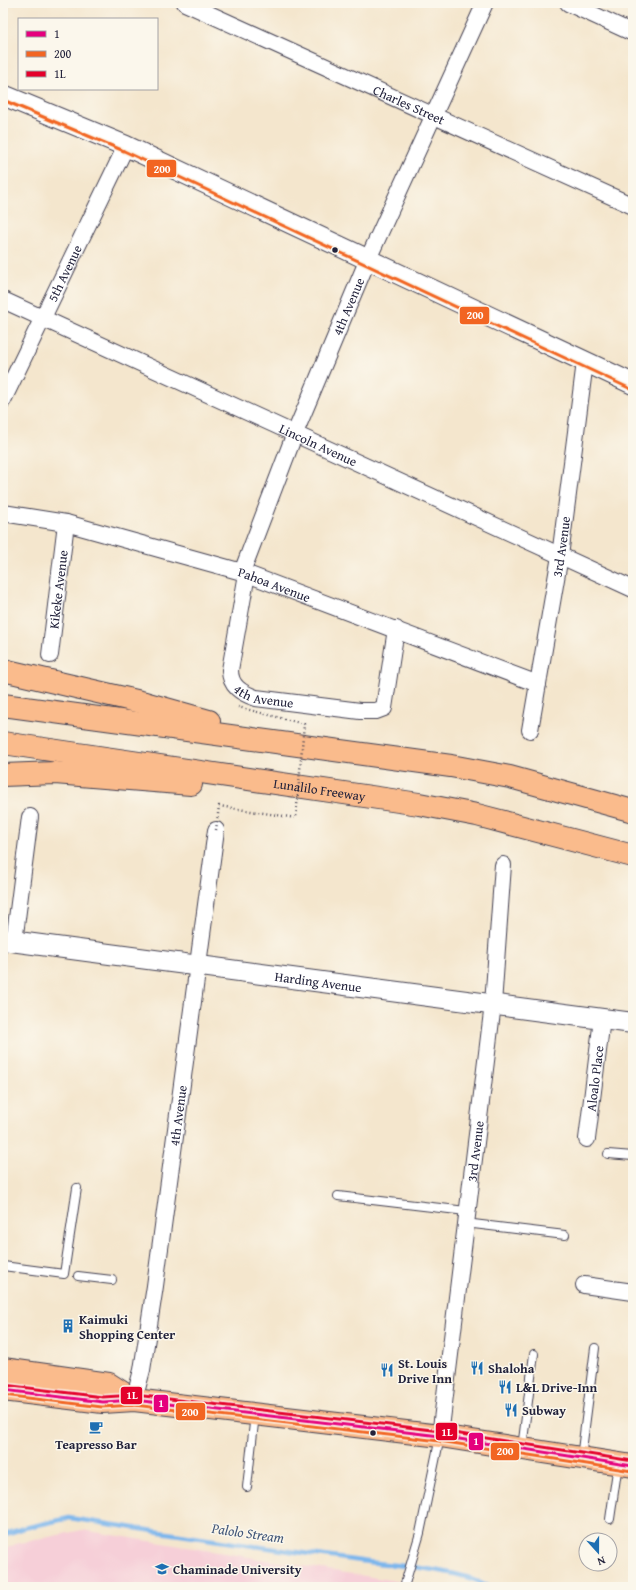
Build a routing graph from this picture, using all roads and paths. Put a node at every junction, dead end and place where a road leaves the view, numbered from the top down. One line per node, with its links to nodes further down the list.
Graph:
1 (185, 3): 6 (street, Charles Street)
2 (485, 3): 6 (street, 4th Avenue)
3 (568, 3): 4 (street)
4 (633, 33)
5 (3, 95): 7 (street)
6 (433, 115): 8 (street, Charles Street); 9 (street, 4th Avenue)
7 (126, 146): 9 (street); 11 (street, 5th Avenue)
8 (633, 206)
9 (368, 259): 12 (street); 15 (street, 4th Avenue)
10 (3, 300): 11 (street, Lincoln Avenue)
11 (44, 318): 14 (street, 5th Avenue); 15 (street, Lincoln Avenue)
12 (584, 362): 13 (street); 18 (street, 3rd Avenue)
13 (633, 384)
14 (3, 400)
15 (295, 433): 18 (street, Lincoln Avenue); 19 (street, 4th Avenue)
16 (3, 513): 17 (street, Pahoa Avenue)
17 (66, 524): 19 (street, Pahoa Avenue); 22 (street, Kikeke Avenue)
18 (560, 556): 20 (street, Lincoln Avenue); 24 (street, 3rd Avenue)
19 (244, 573): 21 (street, Pahoa Avenue); 21 (street, 4th Avenue)
20 (633, 589)
21 (396, 629): 24 (street, Pahoa Avenue)
22 (50, 655)
23 (3, 670): 29 (main road)
24 (538, 684): 27 (street, 3rd Avenue)
25 (3, 705): 29 (main road)
26 (238, 707): 34 (path, bridge)
27 (530, 730)
28 (3, 743): 31 (main road, Lunalilo Freeway)
29 (313, 747): 32 (main road)
30 (3, 775): 31 (main road)
31 (368, 796): 35 (main road, Lunalilo Freeway)
32 (633, 811)
33 (30, 817): 37 (street)
34 (216, 830): 38 (street, 4th Avenue)
35 (633, 856)
36 (503, 865): 39 (street, 3rd Avenue)
37 (9, 941): 38 (street, Harding Avenue)
38 (198, 965): 39 (street, Harding Avenue); 60 (street, 4th Avenue)
39 (493, 1004): 40 (street, Harding Avenue); 47 (street, 3rd Avenue)
40 (602, 1019): 41 (street, Harding Avenue); 42 (street, Aloalo Place)
41 (633, 1023)
42 (587, 1139)
43 (608, 1154): 44 (lane)
44 (633, 1156)
45 (77, 1188): 49 (lane)
46 (338, 1196): 47 (lane)
47 (466, 1217): 48 (lane); 62 (street, 3rd Avenue)
48 (565, 1235)
49 (3, 1266)
50 (78, 1276): 51 (lane)
51 (112, 1280)
52 (584, 1285): 53 (street)
53 (633, 1292)
54 (595, 1348): 64 (lane)
55 (534, 1354): 63 (lane)
56 (3, 1369): 57 (main road)
57 (67, 1377): 58 (street); 60 (main road)
58 (3, 1380)
59 (3, 1390): 60 (main road)
60 (134, 1400): 61 (main road)
61 (256, 1414): 62 (main road); 66 (lane)
62 (440, 1436): 63 (main road); 68 (lane)
63 (522, 1449): 64 (main road)
64 (580, 1458): 65 (main road)
65 (625, 1465): 67 (lane)
66 (247, 1487)
67 (610, 1519)
68 (406, 1583)

